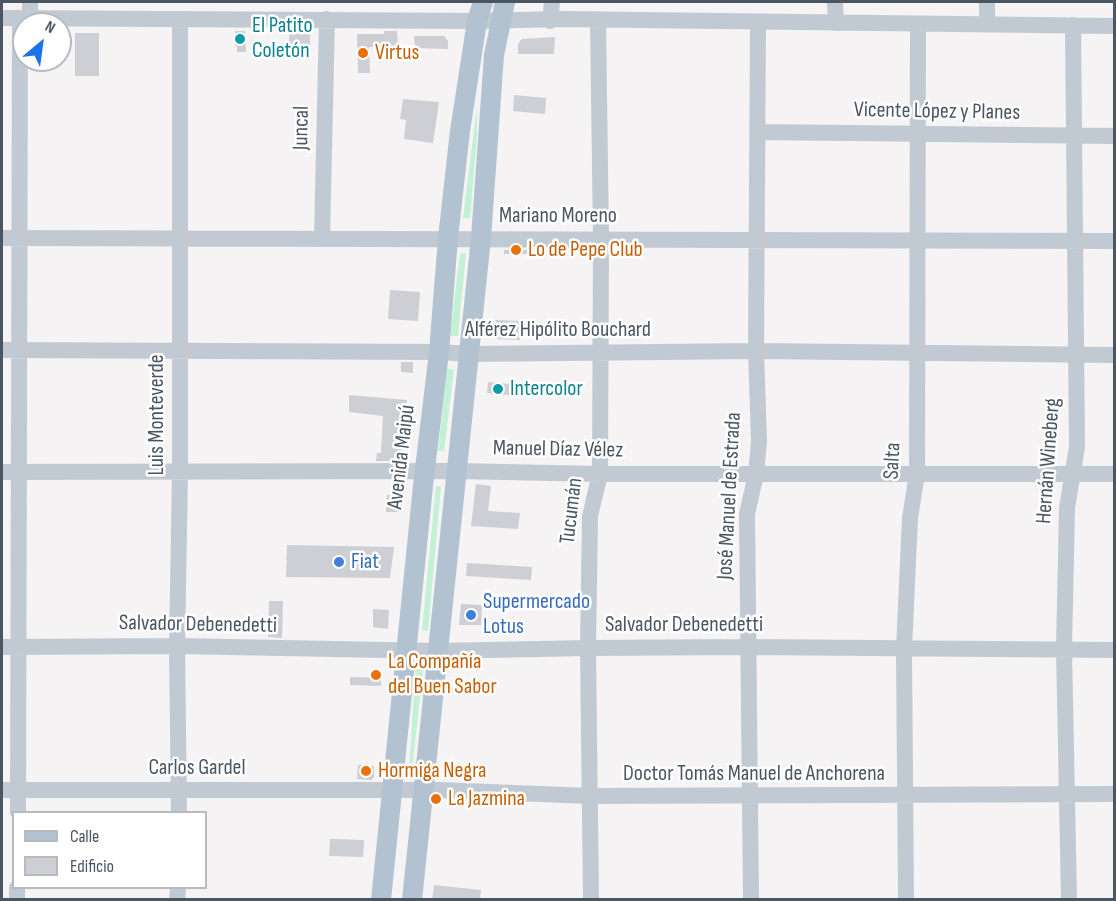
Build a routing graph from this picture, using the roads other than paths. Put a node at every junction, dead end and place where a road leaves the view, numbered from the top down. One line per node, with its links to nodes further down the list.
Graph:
1 (197, 2): 10 (street)
2 (483, 2): 13 (main road, Avenida Maipú)
3 (552, 2): 12 (street)
4 (562, 2): 12 (street)
5 (835, 2): 16 (street)
6 (987, 2): 18 (street)
7 (502, 11): 12 (street); 13 (street); 31 (main road)
8 (72, 15): 9 (street)
9 (180, 19): 10 (street); 28 (street, Luis Monteverde)
10 (198, 19): 11 (street)
11 (327, 19): 13 (street); 29 (street, Juncal)
12 (556, 20): 14 (street)
13 (477, 21): 30 (main road, Avenida Maipú)
14 (598, 21): 15 (street); 32 (street, Tucumán)
15 (758, 22): 16 (street); 22 (street, José Manuel de Estrada)
16 (836, 23): 17 (street)
17 (918, 24): 18 (street); 23 (street, Salta)
18 (987, 24): 19 (street)
19 (1073, 25): 20 (street); 24 (street, Hernán Wineberg)
20 (1114, 26)
21 (25, 72): 26 (street)
22 (759, 132): 23 (street, Vicente López y Planes); 33 (street, José Manuel de Estrada)
23 (917, 134): 24 (street, Vicente López y Planes); 34 (street, Salta)
24 (1074, 136): 25 (street, Vicente López y Planes); 35 (street, Hernán Wineberg)
25 (1114, 136)
26 (19, 237): 27 (street, Mariano Moreno); 28 (street, Mariano Moreno); 37 (street)
27 (2, 238)
28 (180, 238): 29 (street, Mariano Moreno); 38 (street, Luis Monteverde)
29 (322, 238): 30 (street, Mariano Moreno)
30 (448, 238): 31 (street, Mariano Moreno); 40 (main road, Avenida Maipú)
31 (481, 238): 32 (street, Mariano Moreno); 42 (main road)
32 (601, 239): 33 (street, Mariano Moreno); 41 (street, Tucumán)
33 (757, 240): 34 (street, Mariano Moreno); 39 (street, José Manuel de Estrada)
34 (917, 240): 35 (street, Mariano Moreno); 43 (street, Salta)
35 (1075, 240): 36 (street, Mariano Moreno); 44 (street, Hernán Wineberg)
36 (1114, 241)
37 (10, 350): 38 (street, Alférez Hipólito Bouchard); 47 (street)
38 (180, 350): 40 (street, Alférez Hipólito Bouchard); 48 (street, Luis Monteverde)
39 (756, 351): 41 (street, Alférez Hipólito Bouchard); 43 (street, Alférez Hipólito Bouchard); 51 (street, José Manuel de Estrada)
40 (439, 352): 42 (street, Alférez Hipólito Bouchard); 49 (main road, Avenida Maipú)
41 (601, 352): 42 (street, Alférez Hipólito Bouchard); 50 (street, Tucumán)
42 (469, 354): 46 (main road)
43 (917, 354): 44 (street, Alférez Hipólito Bouchard); 52 (street, Salta)
44 (1076, 355): 45 (street, Alférez Hipólito Bouchard); 53 (street, Hernán Wineberg)
45 (1114, 355)
46 (456, 471): 49 (street, Manuel Díaz Vélez); 50 (street, Manuel Díaz Vélez); 63 (main road)
47 (10, 472): 48 (street, Manuel Díaz Vélez); 56 (street)
48 (180, 472): 49 (street, Manuel Díaz Vélez); 55 (street, Luis Monteverde)
49 (424, 472): 60 (main road, Avenida Maipú)
50 (600, 474): 51 (street, Manuel Díaz Vélez); 58 (street, Tucumán)
51 (756, 474): 52 (street, Manuel Díaz Vélez); 57 (street, José Manuel de Estrada)
52 (917, 474): 53 (street, Manuel Díaz Vélez); 61 (street, Salta)
53 (1073, 474): 54 (street, Manuel Díaz Vélez); 59 (street, Hernán Wineberg)
54 (1114, 474)
55 (177, 646): 56 (street, Salvador Debenedetti); 60 (street, Salvador Debenedetti); 65 (street, Luis Monteverde)
56 (10, 647): 64 (street)
57 (747, 647): 58 (street, Salvador Debenedetti); 61 (street, Salvador Debenedetti); 71 (street, José Manuel de Estrada)
58 (588, 648): 63 (street, Salvador Debenedetti); 70 (street, Tucumán)
59 (1064, 649): 61 (street, Salvador Debenedetti); 62 (street, Salvador Debenedetti); 68 (street, Hernán Wineberg)
60 (406, 650): 63 (street, Salvador Debenedetti); 66 (main road, Avenida Maipú)
61 (904, 650): 72 (street, Salta)
62 (1114, 650)
63 (438, 651): 67 (main road)
64 (10, 790): 65 (street, Carlos Gardel); 73 (street)
65 (179, 790): 66 (street, Carlos Gardel); 74 (street, Luis Monteverde)
66 (393, 790): 67 (street, Doctor Tomás Manuel de Anchorena); 75 (main road, Avenida Maipú)
67 (422, 790): 70 (street, Doctor Tomás Manuel de Anchorena); 76 (main road)
68 (1066, 794): 69 (street, Doctor Tomás Manuel de Anchorena); 72 (street, Doctor Tomás Manuel de Anchorena); 80 (street, Hernán Wineberg)
69 (1114, 794)
70 (591, 796): 71 (street, Doctor Tomás Manuel de Anchorena); 77 (street, Tucumán)
71 (750, 796): 72 (street, Doctor Tomás Manuel de Anchorena); 78 (street, José Manuel de Estrada)
72 (906, 796): 79 (street, Salta)
73 (17, 811)
74 (179, 811)
75 (381, 900)
76 (412, 900)
77 (591, 900)
78 (751, 900)
79 (906, 900)
80 (1069, 900)

